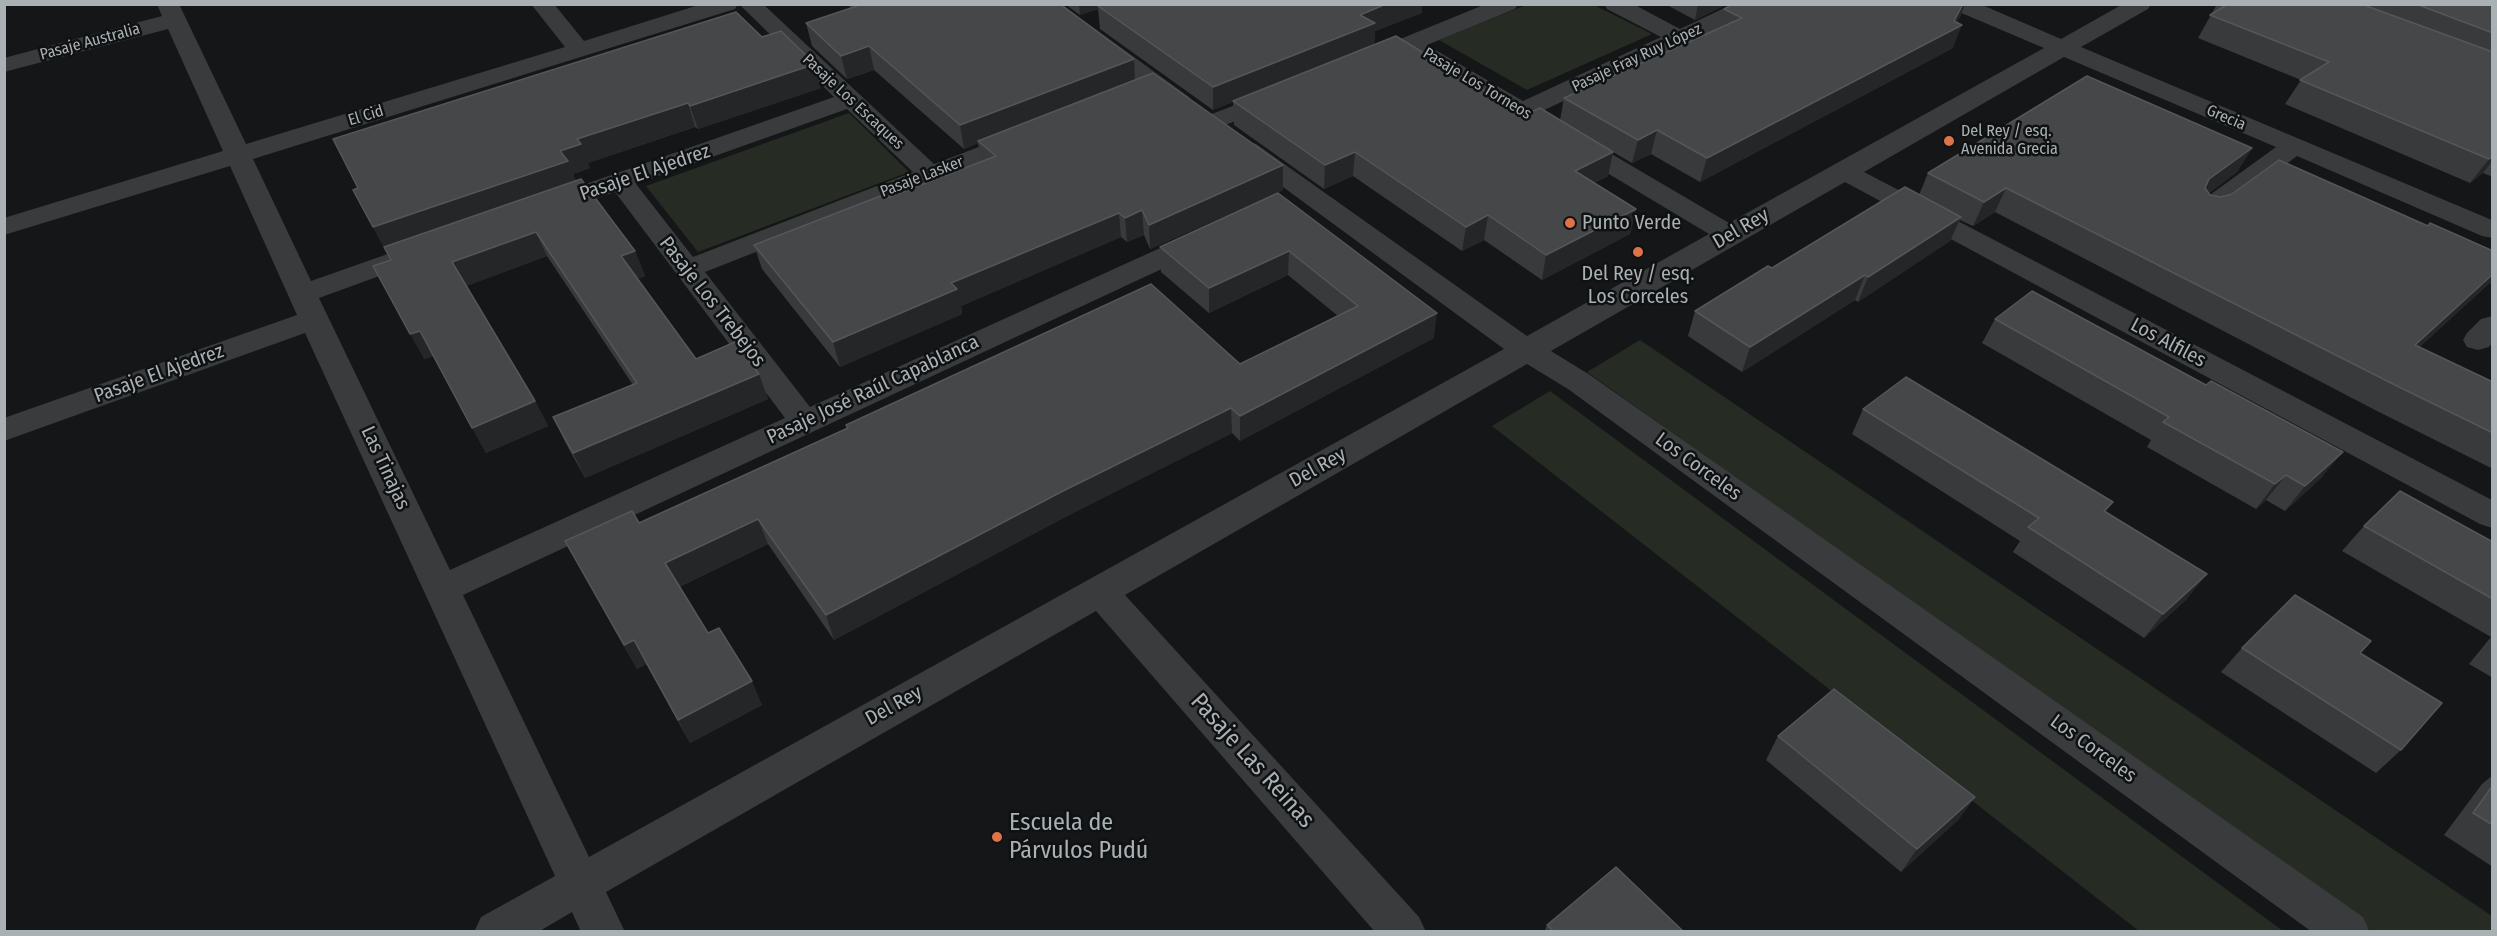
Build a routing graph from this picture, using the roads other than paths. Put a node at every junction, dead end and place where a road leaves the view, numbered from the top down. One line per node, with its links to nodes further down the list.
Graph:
1 (542, 4): 14 (street)
2 (727, 4): 14 (street, El Cid)
3 (750, 4): 18 (street, Pasaje Los Escaques)
4 (1046, 4): 20 (street, Los Corceles)
5 (1507, 4): 12 (street)
6 (1615, 4): 11 (street)
7 (1752, 4): 11 (street, Pasaje Fray Ruy López)
8 (1960, 4): 13 (street, Grecia)
9 (2140, 4): 13 (street, Del Rey)
10 (172, 12): 16 (street, Pasaje Australia); 23 (street, Las Tinajas)
11 (1680, 38): 19 (street, Pasaje Fray Ruy López)
12 (1409, 44): 15 (street); 19 (street, Pasaje Los Torneos)
13 (2062, 48): 22 (street, Grecia); 24 (street, Del Rey)
14 (580, 50): 23 (street, El Cid)
15 (1376, 57)
16 (4, 65)
17 (1298, 88): 20 (street)
18 (851, 99): 25 (street, Pasaje Los Escaques); 26 (street, Pasaje El Ajedrez)
19 (1522, 111): 34 (street, Pasaje Los Torneos)
20 (1210, 123): 27 (street, Los Corceles)
21 (1038, 132): 25 (street, Pasaje Lasker)
22 (2294, 146): 29 (street); 33 (street, Grecia)
23 (238, 156): 31 (street, El Cid); 37 (street, Las Tinajas)
24 (1843, 171): 34 (street, Del Rey); 41 (street, Los Alfiles)
25 (930, 174): 36 (street, Pasaje Lasker)
26 (620, 182): 30 (street, Pasaje El Ajedrez); 36 (street, Pasaje Los Trebejos)
27 (1305, 192): 28 (street); 38 (street, Los Corceles)
28 (1272, 207)
29 (2206, 211)
30 (532, 212)
31 (4, 227)
32 (1229, 227): 39 (street, Pasaje José Raúl Capablanca)
33 (2493, 230)
34 (1730, 235): 38 (street, Del Rey)
35 (444, 243): 37 (street, Pasaje El Ajedrez)
36 (687, 269): 39 (street, Pasaje Los Trebejos)
37 (308, 306): 40 (street, Pasaje El Ajedrez); 42 (street, Las Tinajas)
38 (1526, 350): 43 (street, Del Rey); 48 (street, Los Corceles)
39 (805, 422): 42 (street, Pasaje José Raúl Capablanca)
40 (4, 430)
41 (2493, 515)
42 (442, 589): 44 (street, Las Tinajas)
43 (1100, 591): 44 (street, Del Rey); 47 (street, Pasaje Las Reinas)
44 (581, 882): 45 (street, Del Rey); 46 (street, Las Tinajas)
45 (496, 932)
46 (603, 932)
47 (1404, 932)
48 (2348, 932)

